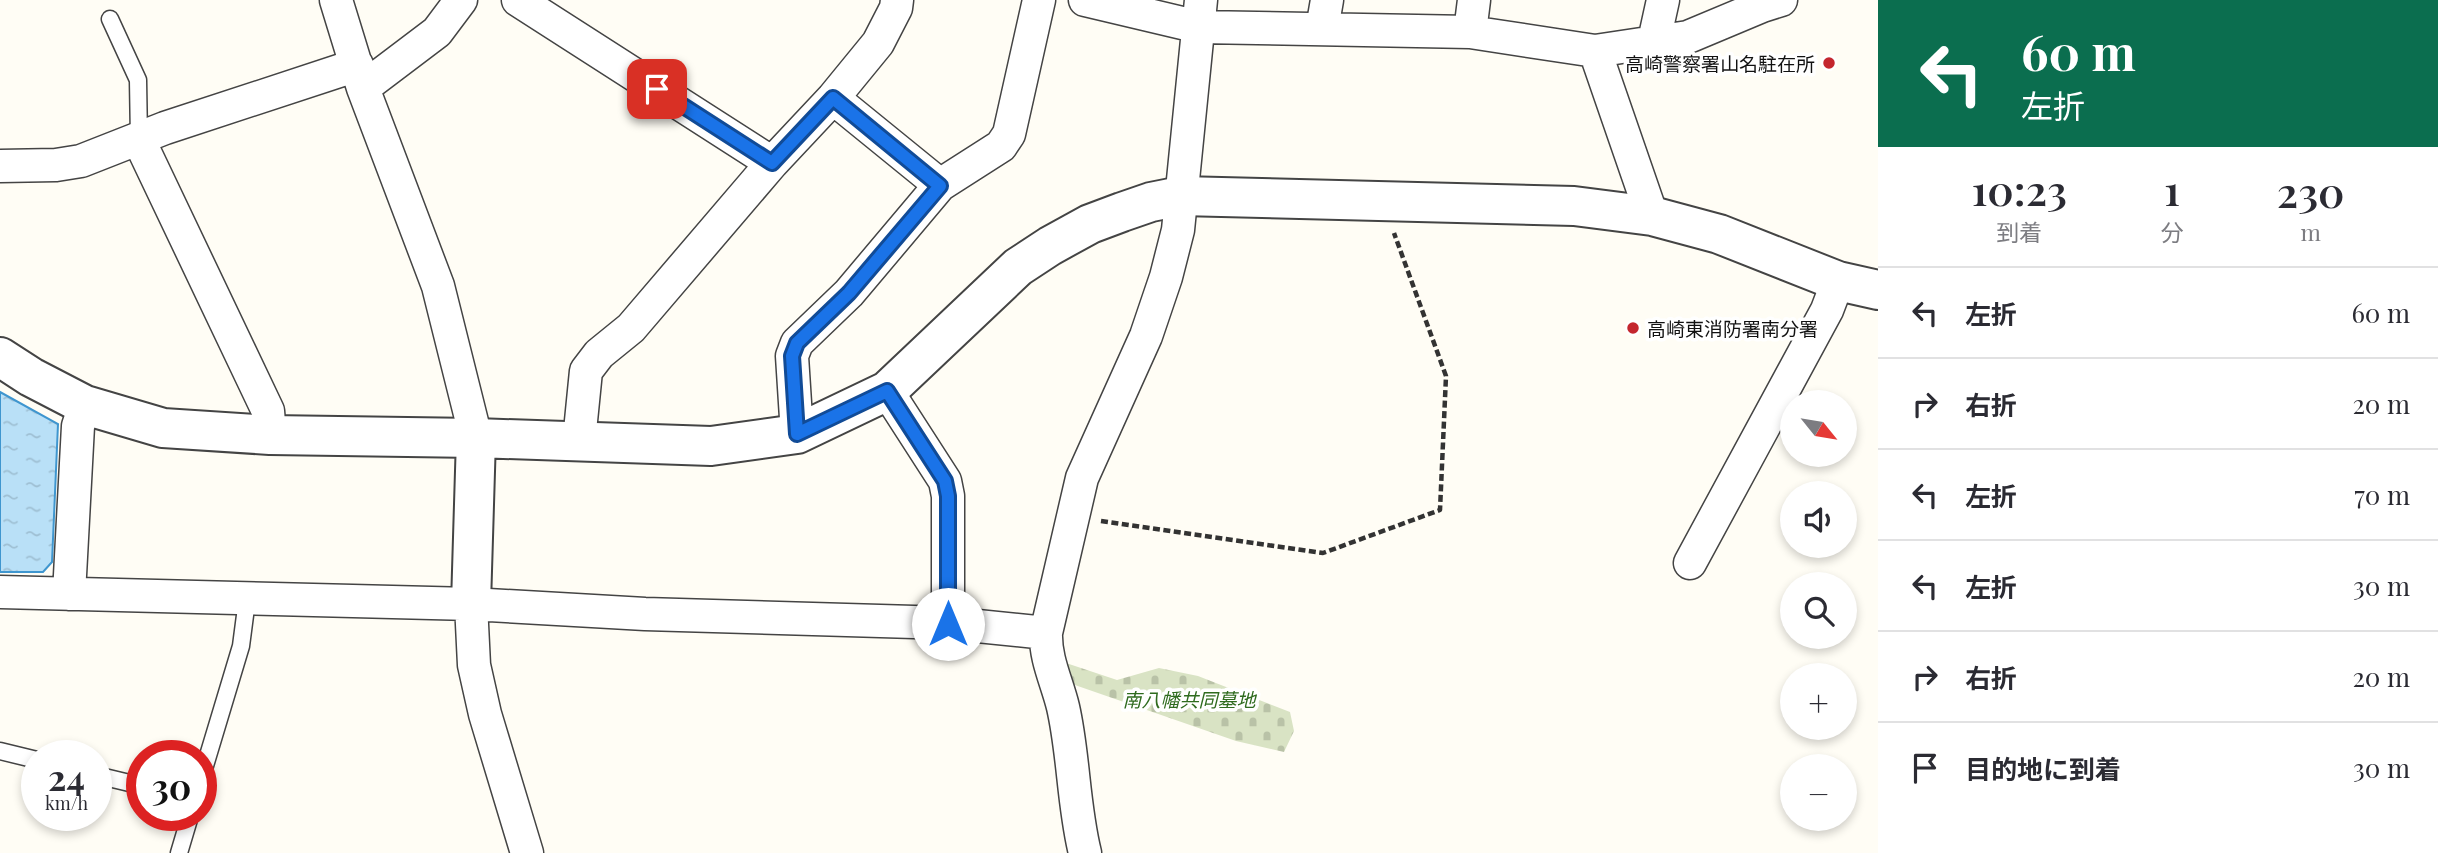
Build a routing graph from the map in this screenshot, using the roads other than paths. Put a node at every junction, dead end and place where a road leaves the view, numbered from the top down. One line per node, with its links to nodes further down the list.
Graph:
1 (336, 0): 16 (street)
2 (461, 0): 16 (street)
3 (519, 0): 19 (street)
4 (897, 0): 17 (street)
5 (1039, 0): 21 (street)
6 (1085, 0): 10 (street)
7 (1474, 0): 13 (street)
8 (1663, 0): 14 (street)
9 (1768, 2): 14 (street)
10 (1200, 13): 11 (street); 22 (street)
11 (1324, 14): 13 (street)
12 (110, 19): 18 (lane)
13 (1470, 32): 15 (street)
14 (1654, 41): 15 (street)
15 (1595, 51): 23 (street)
16 (360, 76): 18 (street); 31 (street)
17 (833, 98): 19 (street); 21 (street)
18 (139, 140): 20 (street); 30 (street)
19 (772, 163): 32 (street)
20 (0, 166)
21 (940, 186): 29 (street)
22 (1181, 196): 23 (street); 27 (street); 39 (street)
23 (1652, 216): 24 (street)
24 (1838, 281): 25 (street); 33 (street)
25 (1878, 290)
26 (0, 357): 28 (street)
27 (887, 391): 29 (street); 38 (street)
28 (85, 405): 30 (street); 35 (street)
29 (797, 434): 32 (street)
30 (270, 435): 31 (street)
31 (476, 438): 32 (street); 37 (street)
32 (579, 441)
33 (1690, 563)
34 (0, 592): 35 (street)
35 (69, 594): 36 (street)
36 (247, 600): 37 (street); 40 (lane)
37 (471, 604): 38 (street); 45 (street)
38 (948, 624): 39 (street)
39 (1046, 633): 46 (street)
40 (213, 740)
41 (0, 751): 42 (lane)
42 (21, 756)
43 (186, 831): 44 (lane)
44 (179, 853)
45 (527, 853)
46 (1085, 853)

